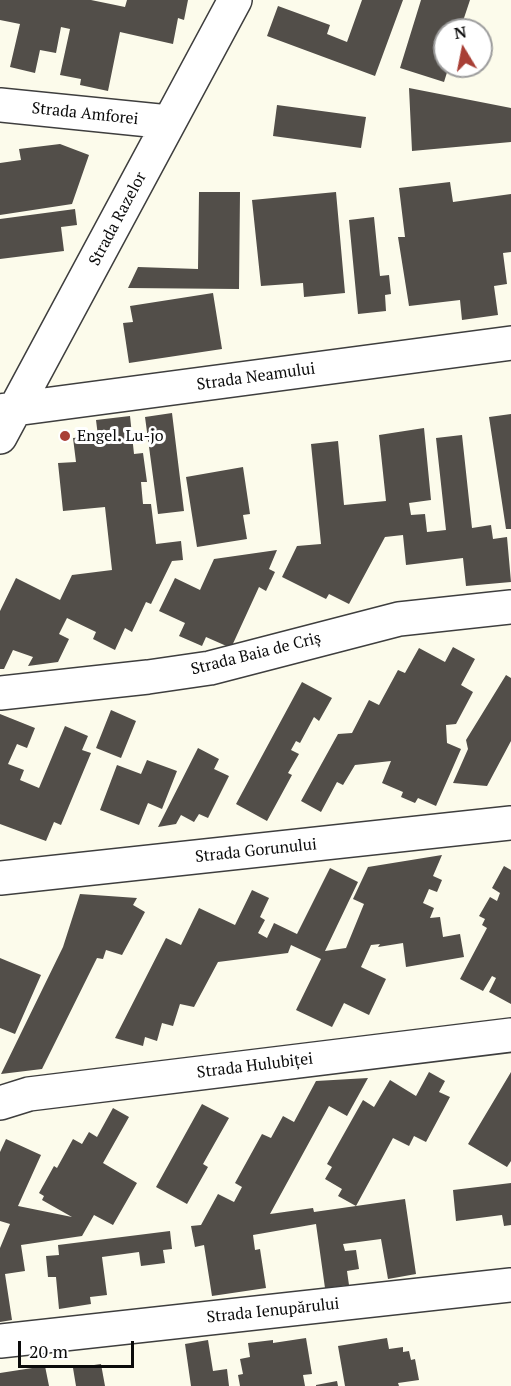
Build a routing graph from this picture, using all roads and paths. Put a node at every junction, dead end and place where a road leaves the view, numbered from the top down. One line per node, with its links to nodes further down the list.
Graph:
1 (235, 0): 3 (street, Strada Razelor)
2 (0, 105): 3 (street, Strada Amforei)
3 (169, 122): 5 (street, Strada Razelor)
4 (511, 343): 5 (street, Strada Neamului)
5 (5, 419)
6 (511, 607): 7 (street, Strada Baia de Criș)
7 (0, 693)
8 (511, 823): 9 (street, Strada Gorunului)
9 (0, 878)
10 (511, 1035): 11 (street, Strada Hulubiței)
11 (0, 1103)
12 (511, 1285): 13 (street, Strada Ienupărului)
13 (0, 1341)

